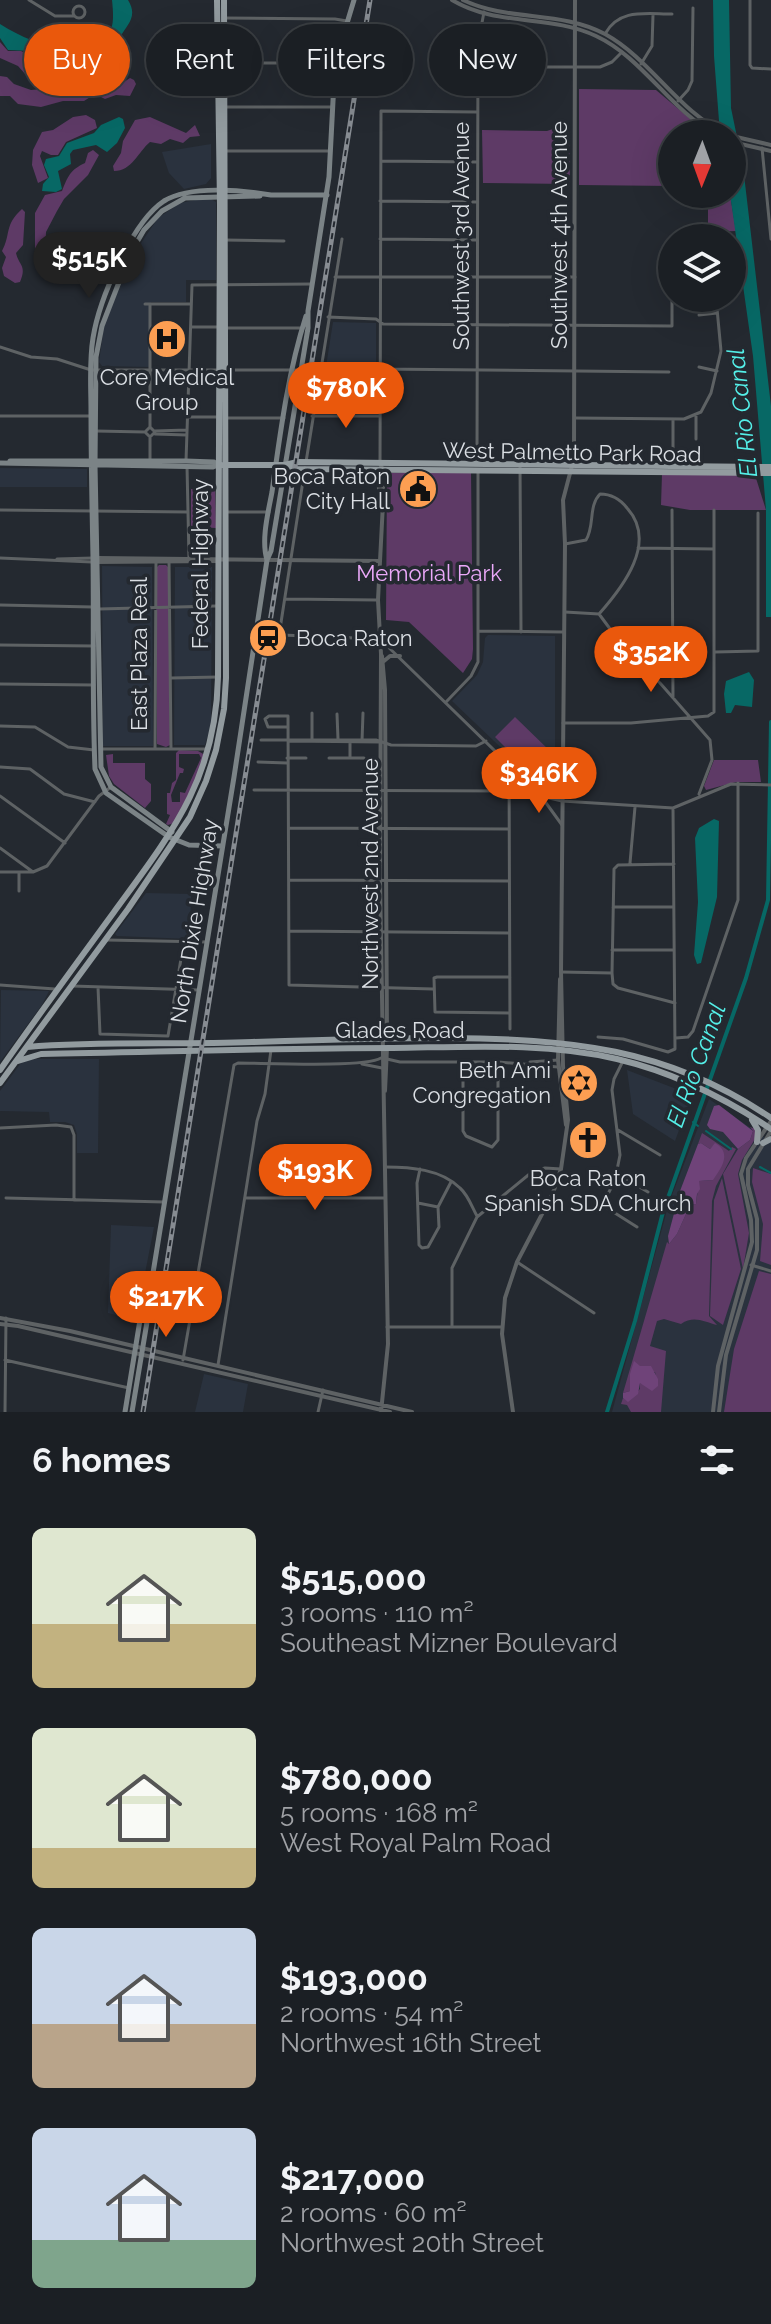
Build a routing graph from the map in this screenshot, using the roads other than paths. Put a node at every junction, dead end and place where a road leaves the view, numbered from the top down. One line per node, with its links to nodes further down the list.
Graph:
1 (29, 0): 13 (street)
2 (217, 0): 16 (main road, Federal Highway)
3 (224, 0): 14 (main road, Federal Highway)
4 (354, 0): 15 (main road)
5 (452, 0): 10 (street)
6 (463, 0): 10 (street)
7 (575, 0): 20 (street, Southwest 4th Avenue)
8 (750, 0): 26 (street)
9 (693, 8): 31 (street)
10 (484, 12): 19 (street, Southwest 3rd Avenue); 20 (street)
11 (653, 14): 12 (street); 21 (street); 23 (street)
12 (672, 14)
13 (74, 16)
14 (224, 18): 15 (street); 17 (main road, Federal Highway)
15 (347, 21): 18 (main road)
16 (218, 24)
17 (223, 24)
18 (346, 24)
19 (481, 24)
20 (575, 25): 21 (street); 22 (street); 25 (street, Southwest 4th Avenue)
21 (605, 34): 23 (street)
22 (622, 52): 23 (street); 25 (street)
23 (640, 64): 31 (street)
24 (546, 67): 25 (street)
25 (575, 67): 61 (street, Southwest 4th Avenue)
26 (771, 69)
27 (221, 96): 46 (main road, Federal Highway)
28 (223, 96): 32 (main road, Federal Highway)
29 (334, 96): 33 (main road)
30 (477, 96): 34 (street, Southwest 3rd Avenue)
31 (677, 101): 35 (street)
32 (224, 107): 33 (street); 40 (main road, Federal Highway)
33 (333, 107): 41 (main road)
34 (477, 112): 42 (street); 43 (street, Southwest 3rd Avenue)
35 (701, 120)
36 (746, 141): 38 (street)
37 (746, 143): 38 (street)
38 (762, 147): 39 (street); 44 (street)
39 (771, 148)
40 (224, 151): 41 (street); 46 (main road, Federal Highway)
41 (332, 151): 47 (main road)
42 (381, 161): 43 (street); 48 (street)
43 (477, 162): 49 (street, Southwest 3rd Avenue)
44 (765, 189): 45 (street); 50 (street)
45 (771, 189)
46 (222, 194): 47 (main road); 51 (main road, Federal Highway); 55 (main road, Federal Highway); 80 (main road)
47 (327, 195): 63 (main road)
48 (380, 201): 49 (street); 53 (street)
49 (477, 202): 56 (street, Southwest 3rd Avenue)
50 (770, 228): 54 (street)
51 (219, 233): 55 (main road); 62 (main road, Federal Highway)
52 (342, 239): 59 (street)
53 (380, 239): 56 (street); 58 (street)
54 (771, 239)
55 (225, 240): 57 (street); 62 (main road, Federal Highway)
56 (477, 240): 60 (street, Southwest 3rd Avenue)
57 (284, 241)
58 (380, 276): 59 (street); 60 (street); 70 (street)
59 (335, 277): 69 (street)
60 (477, 277): 61 (street); 71 (street, Southwest 3rd Avenue)
61 (575, 277): 72 (street, Southwest 4th Avenue)
62 (222, 284): 63 (street); 64 (street); 74 (main road, Federal Highway)
63 (312, 284): 65 (main road)
64 (191, 304): 73 (street); 81 (street)
65 (308, 311): 75 (main road); 84 (main road)
66 (672, 312): 72 (street)
67 (717, 313): 68 (street); 86 (street)
68 (699, 315)
69 (328, 317): 70 (street); 90 (street)
70 (380, 322): 71 (street); 78 (street)
71 (477, 324): 72 (street); 79 (street, Southwest 3rd Avenue)
72 (575, 325): 85 (street, Southwest 4th Avenue)
73 (191, 327): 74 (street); 82 (street)
74 (222, 327): 75 (street); 83 (main road, Federal Highway); 83 (main road, Federal Highway)
75 (302, 328): 84 (main road)
76 (0, 347): 80 (street)
77 (699, 367): 86 (street)
78 (379, 369): 79 (street); 91 (street)
79 (477, 369): 85 (street); 113 (street, Southwest 3rd Avenue)
80 (94, 370): 81 (street); 89 (main road)
81 (150, 370): 82 (street); 98 (street)
82 (189, 370): 83 (street); 93 (street)
83 (222, 370): 84 (street); 94 (main road, Federal Highway); 94 (main road, Federal Highway)
84 (296, 370): 95 (main road); 110 (main road)
85 (575, 371): 87 (street); 96 (street, Southwest 4th Avenue)
86 (717, 371): 92 (street)
87 (669, 372)
88 (0, 416): 89 (street)
89 (93, 416): 99 (main road); 107 (main road)
90 (312, 416): 91 (street); 111 (street)
91 (379, 416): 112 (street)
92 (696, 416): 97 (street); 104 (street)
93 (187, 417): 94 (street); 102 (street)
94 (221, 417): 95 (street); 109 (main road, Federal Highway)
95 (284, 418): 110 (main road)
96 (575, 418): 97 (street); 115 (street, Southwest 4th Avenue)
97 (673, 419): 116 (street)
98 (150, 427): 100 (street); 101 (street)
99 (96, 431): 100 (street); 107 (main road)
100 (145, 432): 103 (street)
101 (155, 432): 102 (street); 103 (street)
102 (187, 433): 108 (street)
103 (150, 437): 105 (street)
104 (696, 439)
105 (150, 461): 107 (main road); 108 (main road)
106 (0, 463): 107 (main road)
107 (93, 463): 108 (main road); 119 (main road)
108 (187, 464): 109 (main road); 122 (street)
109 (219, 465): 110 (main road, West Palmetto Park Road); 123 (main road, Federal Highway); 132 (main road, Federal Highway)
110 (280, 465): 111 (main road, West Palmetto Park Road); 124 (main road, North Dixie Highway); 133 (main road, North Dixie Highway)
111 (305, 465): 112 (main road, West Palmetto Park Road); 134 (street)
112 (380, 466): 113 (main road, West Palmetto Park Road); 113 (main road, West Palmetto Park Road); 138 (street, Northwest 2nd Avenue)
113 (477, 466): 114 (main road, West Palmetto Park Road); 114 (main road, West Palmetto Park Road); 148 (street, Southwest 3rd Avenue)
114 (520, 466): 115 (main road, West Palmetto Park Road); 149 (street)
115 (573, 467): 116 (main road, West Palmetto Park Road); 126 (street, Southwest 4th Avenue)
116 (673, 469): 117 (main road, West Palmetto Park Road)
117 (771, 470)
118 (0, 510): 119 (street)
119 (94, 510): 122 (street); 131 (main road)
120 (672, 510): 128 (street)
121 (714, 510): 129 (street)
122 (188, 512): 137 (street)
123 (224, 512): 124 (street); 132 (main road, Federal Highway)
124 (269, 512): 133 (main road, North Dixie Highway)
125 (758, 513): 154 (street)
126 (565, 544): 127 (street); 146 (street, Southwest 4th Avenue)
127 (638, 548): 128 (street); 147 (street)
128 (672, 548): 129 (street); 165 (street)
129 (715, 549): 154 (street)
130 (0, 558): 131 (street)
131 (95, 560): 135 (street); 145 (main road)
132 (220, 560): 133 (street); 137 (street); 143 (main road, Federal Highway); 175 (main road, Federal Highway)
133 (267, 560): 134 (street); 217 (main road, North Dixie Highway)
134 (291, 560): 138 (street); 139 (street)
135 (156, 561): 136 (street); 144 (street, East Plaza Real)
136 (170, 561): 137 (street); 142 (street)
137 (189, 561)
138 (379, 561): 140 (street, Northwest 2nd Avenue)
139 (285, 599): 140 (street); 151 (street)
140 (378, 600): 151 (street, Northwest 2nd Avenue)
141 (0, 605): 145 (street)
142 (171, 606): 143 (street); 144 (street); 161 (street)
143 (218, 606): 160 (main road, Federal Highway)
144 (155, 607): 145 (street); 184 (street, East Plaza Real)
145 (96, 608): 153 (main road); 157 (main road)
146 (565, 612): 147 (street); 150 (street, Southwest 4th Avenue)
147 (599, 614): 165 (street)
148 (479, 631): 149 (street); 166 (street, Southwest 3rd Avenue)
149 (521, 632): 150 (street)
150 (564, 632): 171 (street, Southwest 4th Avenue)
151 (380, 639): 155 (street, Northwest 2nd Avenue); 156 (street)
152 (0, 645): 153 (street)
153 (94, 646): 157 (main road); 159 (main road)
154 (715, 652): 170 (street)
155 (381, 654): 158 (street, Northwest 2nd Avenue); 183 (street, Northwest 2nd Avenue)
156 (400, 656): 158 (street); 166 (street)
157 (100, 660): 164 (main road)
158 (384, 661): 183 (street, Northwest 2nd Avenue)
159 (94, 674): 163 (main road); 164 (main road)
160 (218, 677): 161 (street); 174 (main road, Federal Highway)
161 (171, 678): 185 (street)
162 (0, 684): 163 (street)
163 (94, 685): 187 (main road)
164 (100, 696): 187 (main road)
165 (673, 699): 170 (street)
166 (447, 701): 181 (street)
167 (312, 713): 178 (street)
168 (363, 713): 182 (street)
169 (337, 714): 179 (street)
170 (688, 718): 171 (street); 206 (street)
171 (563, 723): 207 (street, Southwest 4th Avenue)
172 (0, 726): 187 (street)
173 (288, 727): 173 (street); 177 (street)
174 (213, 730): 175 (main road); 186 (main road, Federal Highway)
175 (219, 739): 193 (main road, Federal Highway)
176 (261, 740): 177 (street)
177 (288, 741): 178 (street); 192 (street)
178 (312, 741): 179 (street)
179 (338, 741): 180 (street)
180 (350, 741): 182 (street); 190 (street)
181 (486, 741): 183 (street); 195 (street)
182 (362, 742): 183 (street)
183 (383, 743): 202 (street, Northwest 2nd Avenue)
184 (155, 749): 185 (street); 187 (street)
185 (171, 749): 186 (street)
186 (209, 749): 193 (main road); 215 (main road, Federal Highway)
187 (98, 750): 199 (main road)
188 (306, 758): 192 (street)
189 (329, 758): 190 (street)
190 (350, 758): 191 (street)
191 (364, 758)
192 (287, 760): 194 (street); 201 (street)
193 (213, 762): 215 (main road, Federal Highway)
194 (258, 762)
195 (509, 764): 203 (street); 204 (street)
196 (0, 767): 208 (street)
197 (738, 783): 198 (street); 206 (street); 264 (street)
198 (771, 785)
199 (108, 789): 208 (street); 215 (main road)
200 (254, 790): 201 (street)
201 (287, 790): 202 (street); 212 (street)
202 (382, 790): 204 (street); 213 (street, Northwest 2nd Avenue)
203 (535, 790): 207 (street); 211 (street)
204 (509, 791): 214 (street)
205 (0, 796): 216 (street)
206 (698, 796): 210 (street)
207 (562, 801): 209 (street); 211 (street, Southwest 4th Avenue)
208 (95, 802): 216 (street)
209 (635, 807): 210 (street); 219 (street)
210 (673, 808): 220 (street)
211 (562, 825): 243 (street, Southwest 4th Avenue)
212 (288, 828): 213 (street); 224 (street)
213 (382, 829): 214 (street); 225 (street, Northwest 2nd Avenue)
214 (509, 829): 226 (street)
215 (172, 837): 217 (main road); 230 (main road, Federal Highway); 231 (main road, Federal Highway)
216 (65, 843): 223 (street)
217 (222, 846): 239 (main road, North Dixie Highway)
218 (0, 848): 223 (street)
219 (630, 864): 220 (street); 228 (street)
220 (674, 864): 229 (street)
221 (0, 872): 222 (street)
222 (19, 872): 223 (street); 227 (street)
223 (33, 872)
224 (289, 880): 225 (street); 232 (street)
225 (383, 880): 226 (street); 233 (street, Northwest 2nd Avenue)
226 (510, 881): 234 (street)
227 (19, 891)
228 (613, 907): 229 (street); 240 (street)
229 (674, 907): 241 (street)
230 (107, 922): 235 (main road, Federal Highway); 236 (main road)
231 (112, 931): 236 (main road, Federal Highway); 237 (street)
232 (289, 931): 233 (street); 253 (street)
233 (383, 932): 234 (street); 253 (street, Northwest 2nd Avenue)
234 (511, 933): 247 (street)
235 (94, 940): 242 (main road); 256 (main road, Federal Highway)
236 (106, 940): 237 (street); 242 (main road, Federal Highway)
237 (118, 940): 238 (street)
238 (184, 941): 239 (street); 254 (street)
239 (207, 942): 257 (main road, North Dixie Highway)
240 (612, 950): 241 (street); 245 (street)
241 (674, 950): 258 (street)
242 (94, 955): 246 (main road, Federal Highway)
243 (561, 972): 244 (street); 248 (street); 267 (street)
244 (570, 973): 245 (street); 248 (street)
245 (612, 973): 258 (street)
246 (80, 975): 250 (main road, Federal Highway); 251 (street)
247 (510, 977): 255 (street); 259 (street)
248 (562, 979): 267 (street)
249 (0, 985): 256 (street)
250 (72, 986): 251 (street); 261 (main road, Federal Highway)
251 (86, 987): 252 (street)
252 (98, 987): 254 (street); 254 (street)
253 (384, 988): 255 (street); 265 (street, Northwest 2nd Avenue)
254 (176, 989): 257 (street)
255 (433, 989): 259 (street)
256 (59, 990): 262 (main road, Federal Highway)
257 (199, 990): 269 (main road, North Dixie Highway)
258 (675, 1003): 264 (street)
259 (509, 1013): 260 (street)
260 (510, 1029)
261 (39, 1031): 266 (main road); 268 (main road, Federal Highway)
262 (25, 1036): 268 (main road); 271 (main road, Federal Highway)
263 (598, 1037): 264 (street)
264 (676, 1038)
265 (384, 1039): 267 (main road, Glades Road); 269 (main road, Glades Road); 270 (street, Northwest 2nd Avenue)
266 (47, 1046): 268 (main road, Glades Road); 269 (main road, Glades Road)
267 (560, 1046): 270 (main road, Glades Road); 275 (street); 276 (main road, Glades Road); 289 (main road, Glades Road); 291 (street)
268 (26, 1047): 271 (main road, Glades Road); 273 (main road); 277 (main road, Federal Highway)
269 (189, 1048): 272 (main road, Glades Road); 273 (main road, Glades Road); 306 (main road, North Dixie Highway)
270 (384, 1048): 272 (main road, Glades Road); 274 (street, Northwest 2nd Avenue)
271 (15, 1050): 277 (main road); 285 (main road, Federal Highway)
272 (271, 1050): 281 (street)
273 (41, 1054): 277 (main road, Glades Road)
274 (384, 1058): 278 (street); 282 (street); 286 (street, Northwest 2nd Avenue)
275 (558, 1060): 283 (street); 284 (street)
276 (623, 1060): 288 (main road, Glades Road); 292 (street)
277 (16, 1061): 287 (main road, Federal Highway)
278 (400, 1062): 279 (street); 286 (street)
279 (463, 1062): 280 (street); 280 (street)
280 (498, 1062): 283 (street)
281 (270, 1063): 282 (street); 303 (street); 323 (street)
282 (354, 1063): 286 (street)
283 (522, 1063): 284 (street)
284 (558, 1067): 291 (street)
285 (2, 1068)
286 (384, 1070): 296 (street, Northwest 2nd Avenue)
287 (0, 1083)
288 (748, 1114): 289 (main road, Glades Road); 294 (main road)
289 (770, 1125): 294 (street)
290 (0, 1128): 305 (street)
291 (566, 1128): 298 (street)
292 (618, 1130): 295 (street); 299 (street)
293 (771, 1139): 294 (main road)
294 (760, 1142): 312 (street)
295 (660, 1155)
296 (385, 1167): 297 (street); 304 (street, Northwest 2nd Avenue)
297 (420, 1169): 300 (street); 307 (street)
298 (561, 1169): 309 (street); 311 (street)
299 (617, 1174): 301 (street); 310 (street)
300 (451, 1182): 308 (street); 309 (street)
301 (648, 1192)
302 (6, 1198): 305 (street)
303 (245, 1198): 304 (street); 324 (street)
304 (386, 1198): 316 (street, Northwest 2nd Avenue)
305 (74, 1200): 306 (street)
306 (164, 1202): 321 (main road, North Dixie Highway)
307 (418, 1203): 308 (street); 308 (street)
308 (438, 1207)
309 (477, 1217): 317 (street)
310 (637, 1227)
311 (517, 1262): 314 (street); 318 (street)
312 (750, 1265): 313 (street); 337 (street)
313 (771, 1271)
314 (594, 1313)
315 (3, 1321): 319 (street); 320 (street); 322 (street)
316 (387, 1327): 317 (street); 329 (street, Northwest 2nd Avenue)
317 (452, 1327): 318 (street)
318 (502, 1327): 336 (street)
319 (86, 1335): 320 (street); 321 (street)
320 (85, 1342): 321 (street)
321 (138, 1350): 323 (street); 327 (main road, North Dixie Highway); 332 (main road, North Dixie Highway)
322 (5, 1360): 327 (street); 330 (street)
323 (183, 1360): 324 (street); 325 (street)
324 (215, 1365): 325 (street); 326 (street)
325 (202, 1368): 326 (street)
326 (282, 1383): 328 (street)
327 (129, 1388): 331 (main road, North Dixie Highway)
328 (322, 1392): 329 (street); 333 (street)
329 (382, 1408): 334 (street); 335 (street)
330 (5, 1412)
331 (125, 1412)
332 (132, 1412)
333 (318, 1412)
334 (390, 1412)
335 (412, 1412)
336 (513, 1412)
337 (716, 1412)

